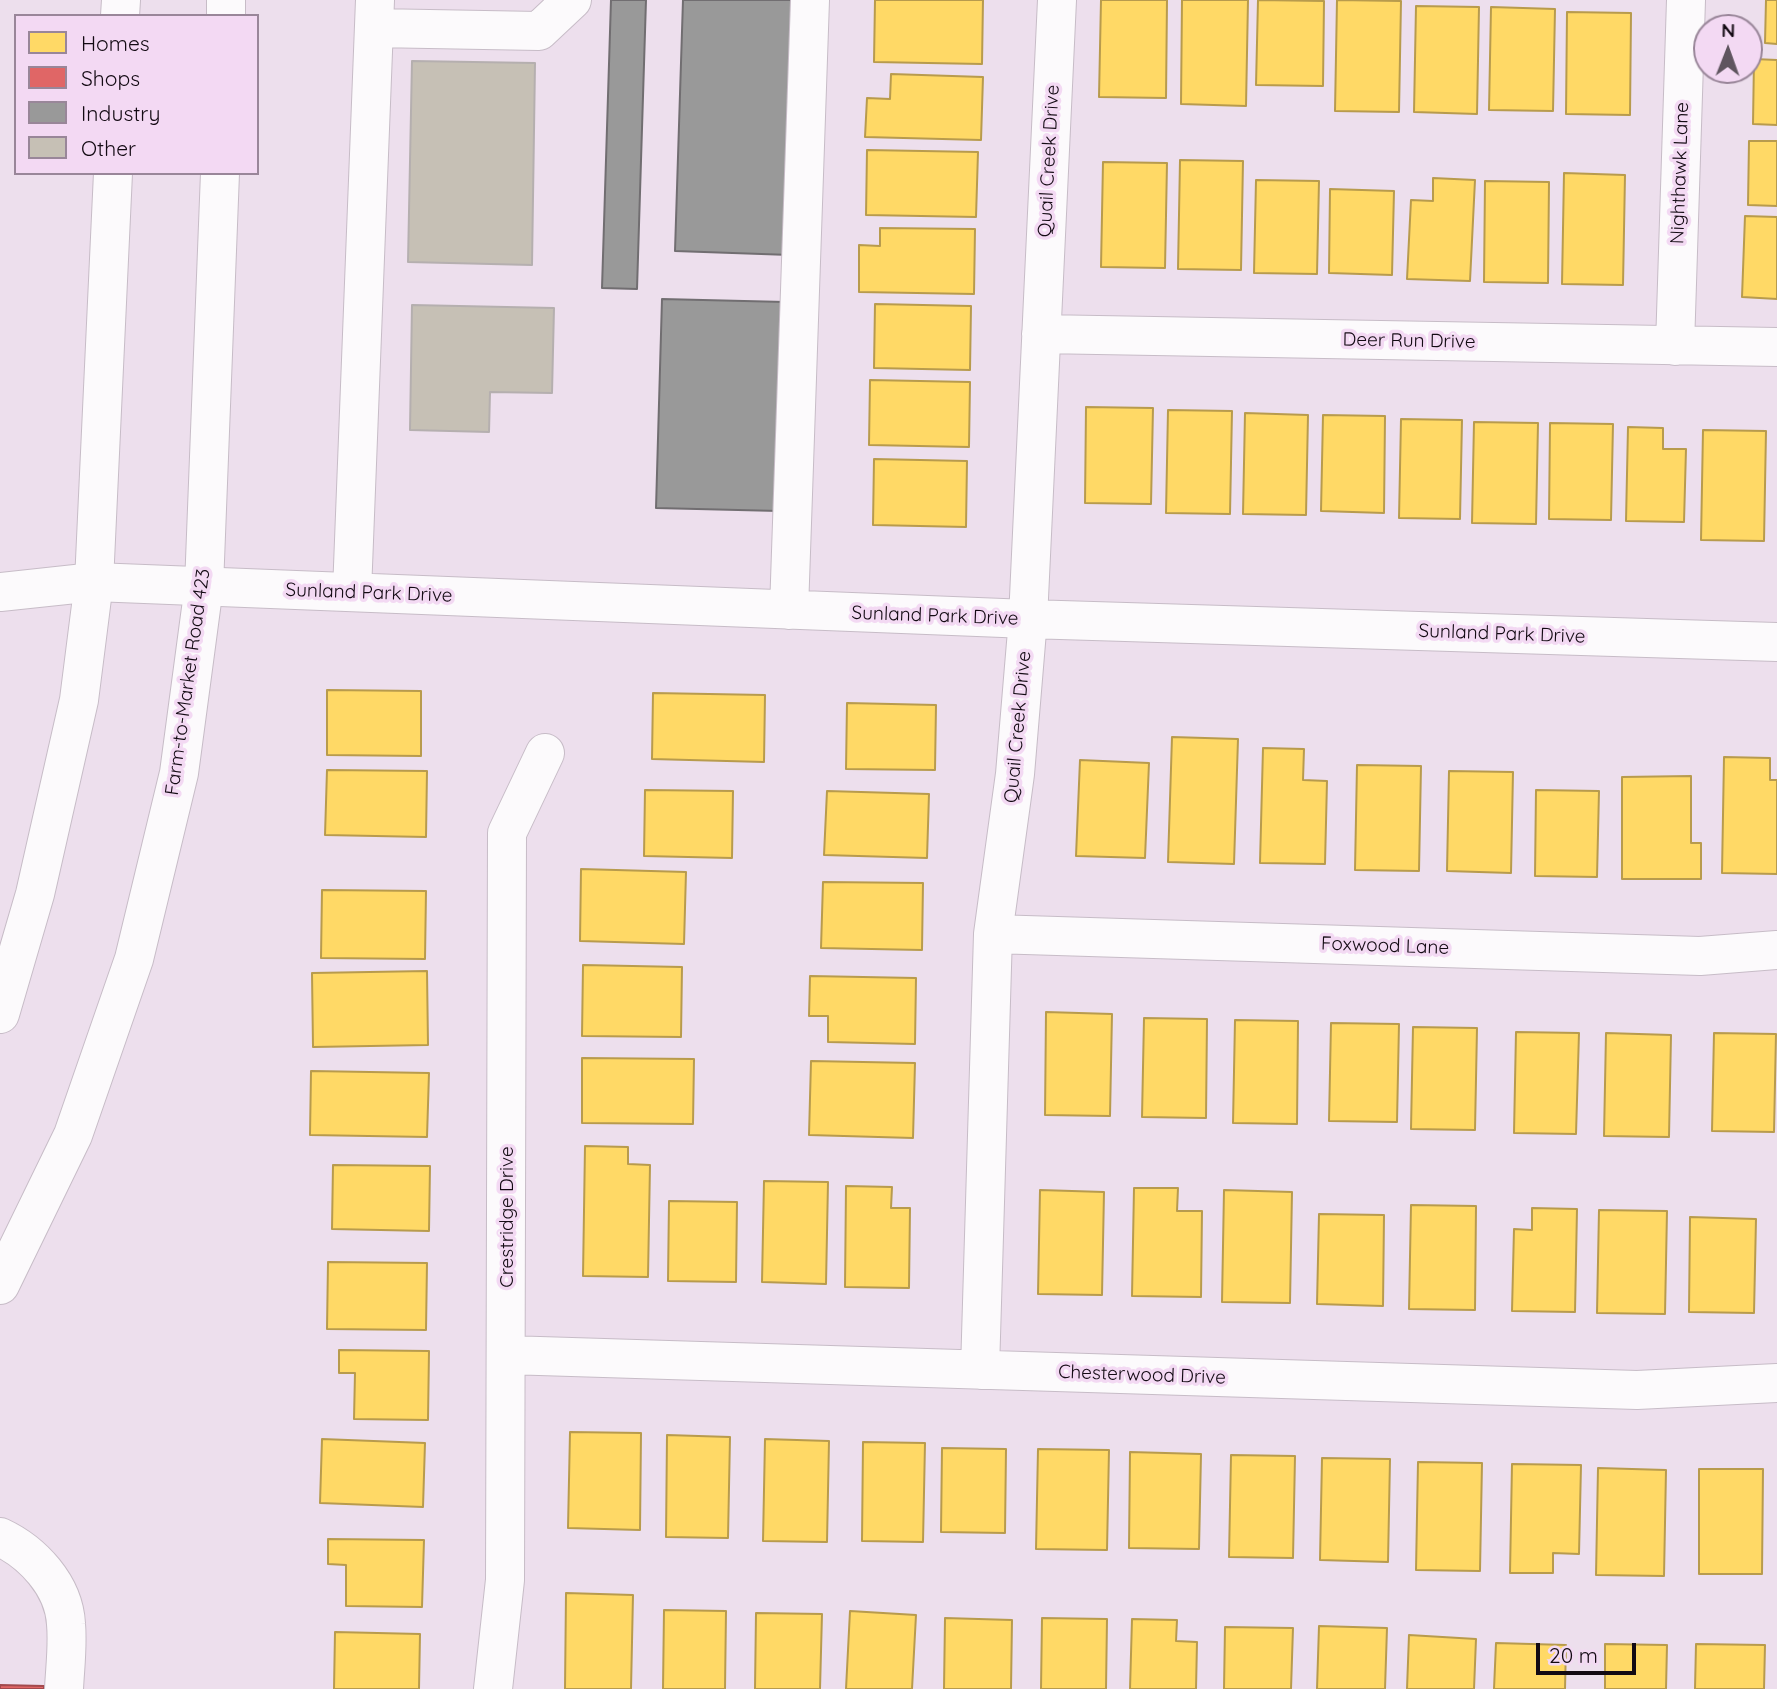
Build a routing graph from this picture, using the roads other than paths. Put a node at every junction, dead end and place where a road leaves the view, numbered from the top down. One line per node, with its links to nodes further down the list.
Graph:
1 (572, 0): 5 (street)
2 (810, 0): 15 (street)
3 (1056, 0): 8 (street, Quail Creek Drive)
4 (1686, 0): 9 (street, Nighthawk Lane)
5 (374, 14): 14 (street)
6 (113, 175): 11 (street)
7 (219, 175): 12 (street, Farm-to-Market Road 423)
8 (1041, 334): 9 (street, Deer Run Drive); 16 (street, Quail Creek Drive)
9 (1675, 346): 10 (street, Deer Run Drive)
10 (1777, 347)
11 (94, 582): 12 (street, Sunland Park Drive); 13 (street, Sunland Park Drive); 21 (street)
12 (204, 586): 14 (street, Sunland Park Drive); 22 (street, Farm-to-Market Road 423)
13 (0, 592)
14 (352, 593): 15 (street, Sunland Park Drive)
15 (789, 610): 16 (street, Sunland Park Drive)
16 (1028, 619): 17 (street, Sunland Park Drive); 19 (street, Quail Creek Drive)
17 (1777, 642)
18 (545, 753): 23 (street, Crestridge Drive)
19 (993, 934): 20 (street, Foxwood Lane); 24 (street, Quail Creek Drive)
20 (1777, 950)
21 (0, 1014)
22 (0, 1284)
23 (507, 1355): 24 (street, Chesterwood Drive); 28 (street, Crestridge Drive)
24 (980, 1370): 25 (street, Chesterwood Drive)
25 (1777, 1383)
26 (0, 1537): 27 (street)
27 (64, 1689)
28 (493, 1689)

